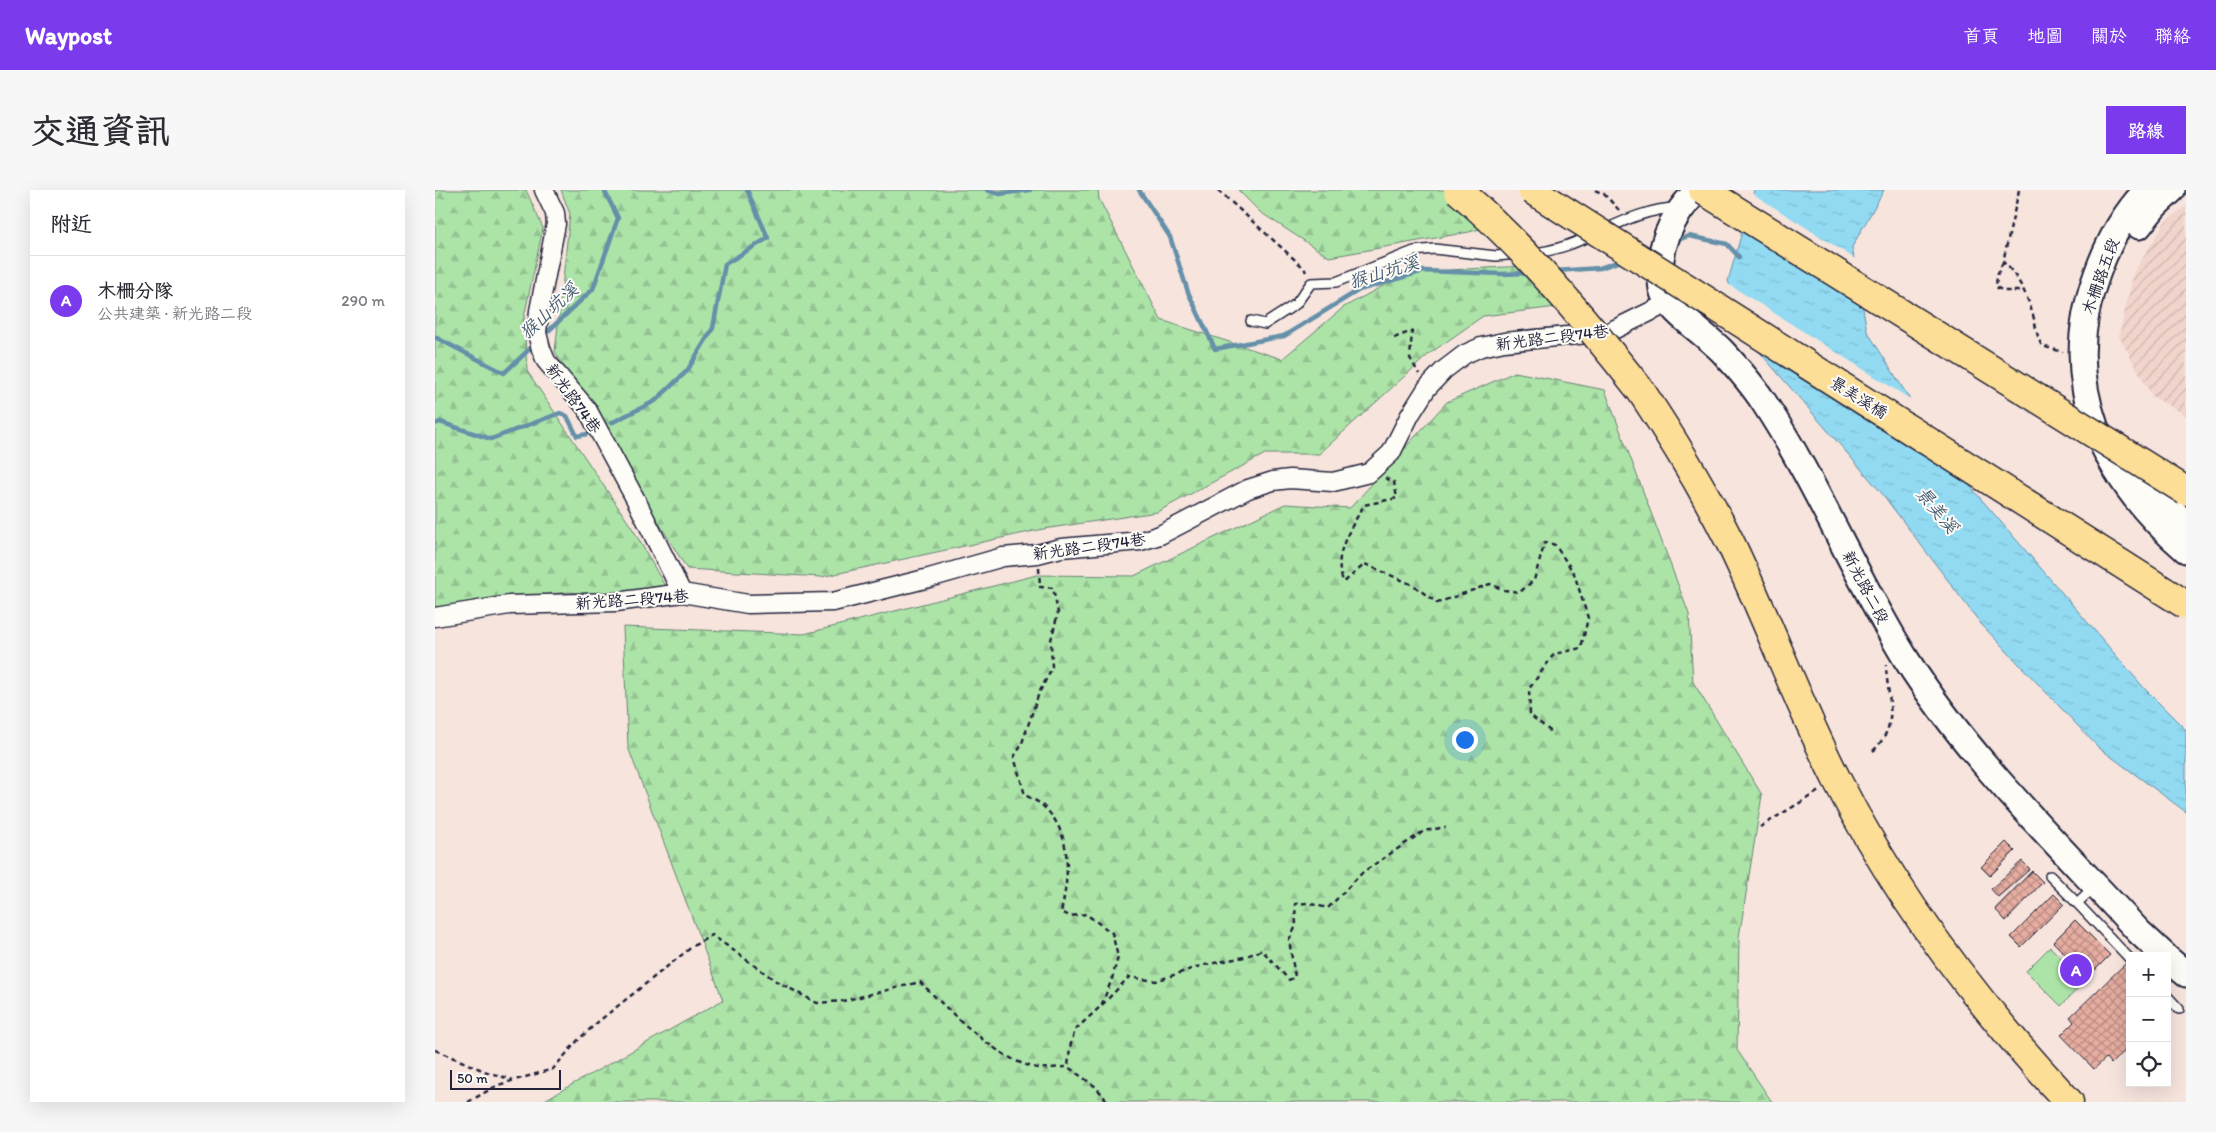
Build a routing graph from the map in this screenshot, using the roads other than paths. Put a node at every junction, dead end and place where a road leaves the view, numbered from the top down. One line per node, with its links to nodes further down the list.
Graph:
1 (544, 190): 14 (street, 新光路74巷)
2 (1458, 190): 26 (highway, bridge)
3 (1532, 190): 15 (highway, 景美溪橋, bridge)
4 (1699, 190): 8 (street)
5 (1703, 190): 11 (highway, bridge)
6 (2147, 190): 13 (street, 木柵路五段)
7 (2172, 190): 12 (street, 木柵路五段)
8 (1676, 216): 9 (street); 10 (lane)
9 (1665, 297): 14 (street, 新光路二段74巷); 18 (street, 新光路二段)
10 (1251, 321)
11 (2186, 491)
12 (2186, 524)
13 (2186, 550)
14 (682, 592): 16 (street, 新光路二段74巷)
15 (2186, 605)
16 (435, 617)
17 (2050, 876): 19 (lane)
18 (2096, 885): 19 (lane); 20 (street, 新光路二段)
19 (2077, 903): 21 (lane)
20 (2161, 952)
21 (2126, 955)
22 (2171, 961): 23 (street, 新光路二段)
23 (2186, 974)
24 (2168, 997): 25 (lane)
25 (2179, 1009)
26 (2069, 1102)

